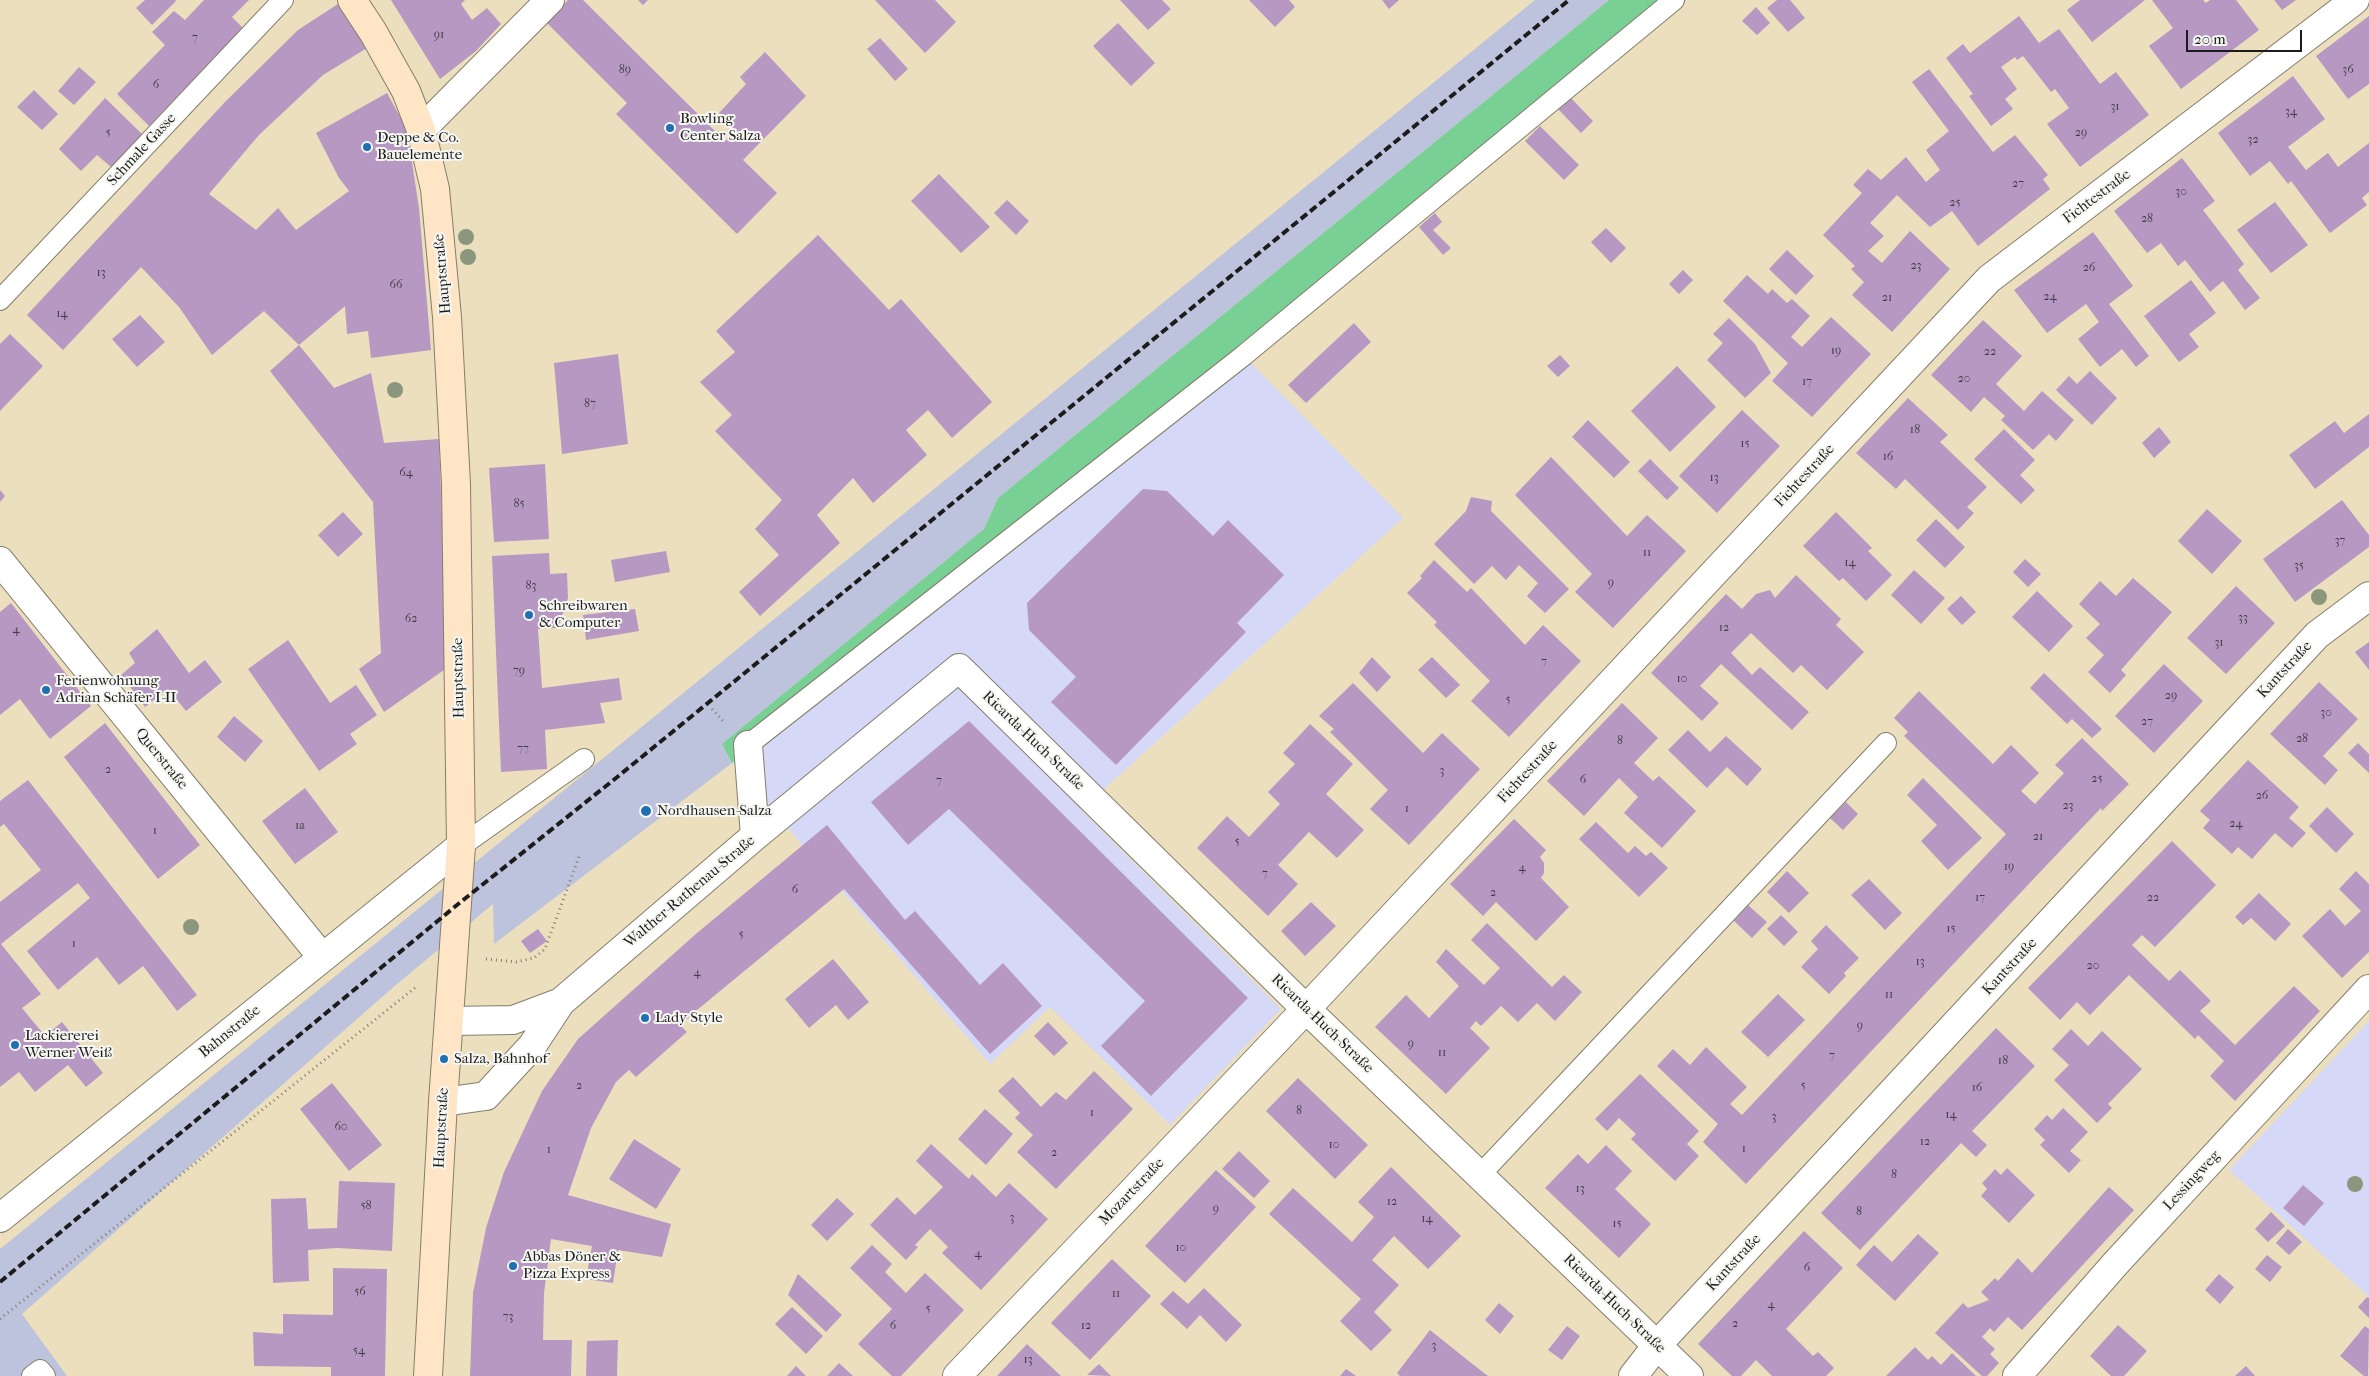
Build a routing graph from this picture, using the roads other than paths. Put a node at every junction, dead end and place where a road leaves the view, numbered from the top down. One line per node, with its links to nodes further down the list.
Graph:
1 (283, 0): 7 (lane, Schmale Gasse)
2 (352, 0): 6 (street, Hauptstraße)
3 (550, 0): 6 (street)
4 (1674, 0): 12 (lane)
5 (2355, 0): 19 (street, Fichtestraße)
6 (421, 130): 15 (street, Hauptstraße)
7 (0, 300)
8 (0, 561): 16 (street, Querstraße)
9 (2369, 596): 24 (street, Kantstraße)
10 (959, 668): 14 (street, Walther-Rathenau-Straße); 19 (street, Ricarda-Huch-Straße)
11 (1886, 743): 22 (lane)
12 (748, 745): 14 (street)
13 (584, 759): 15 (lane)
14 (755, 836): 18 (street, Walther-Rathenau-Straße)
15 (460, 846): 16 (street, Bahnstraße); 20 (street, Hauptstraße)
16 (322, 957): 23 (street, Bahnstraße)
17 (2369, 989): 31 (street, Lessingweg)
18 (561, 1002): 20 (street, Walther-Rathenau-Straße); 21 (street, Walther-Rathenau-Straße)
19 (1306, 1009): 22 (street, Ricarda-Huch-Straße); 28 (street, Mozartstraße)
20 (450, 1020): 21 (street, Hauptstraße)
21 (443, 1102): 27 (street, Hauptstraße)
22 (1479, 1176): 24 (street, Ricarda-Huch-Straße)
23 (0, 1218)
24 (1658, 1344): 29 (street, Kantstraße); 30 (street, Ricarda-Huch-Straße)
25 (32, 1376): 26 (lane)
26 (45, 1376)
27 (428, 1376)
28 (957, 1376)
29 (1633, 1376)
30 (1689, 1376)
31 (2017, 1376)

